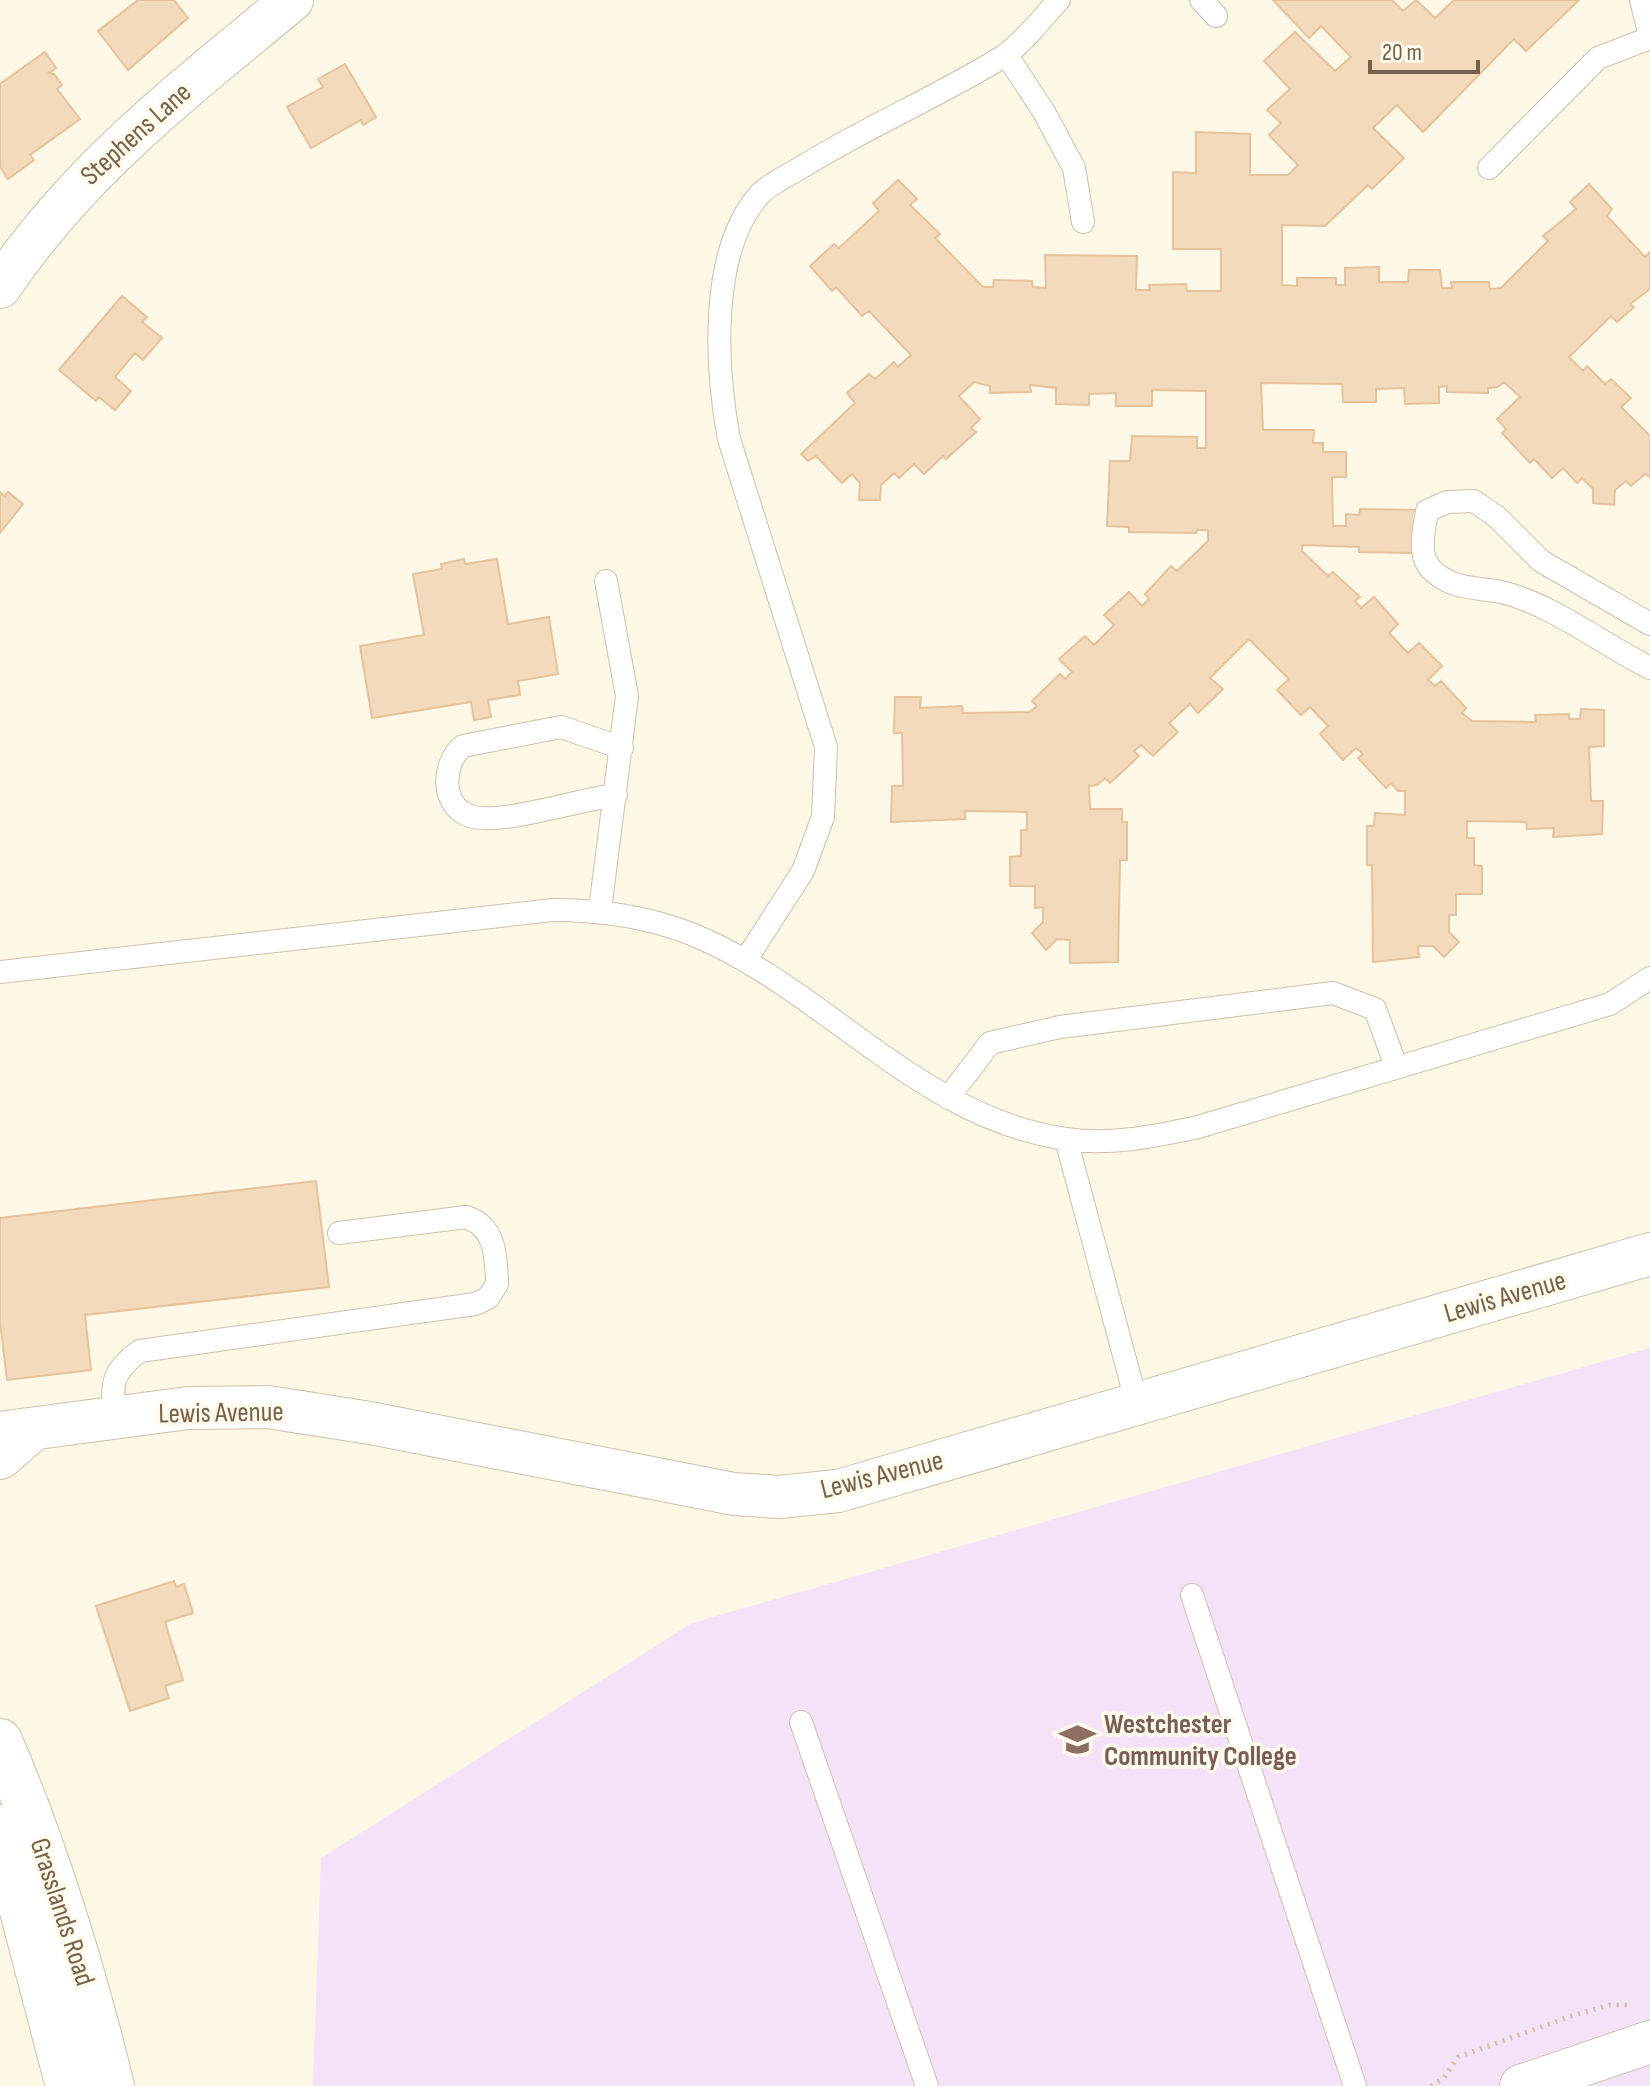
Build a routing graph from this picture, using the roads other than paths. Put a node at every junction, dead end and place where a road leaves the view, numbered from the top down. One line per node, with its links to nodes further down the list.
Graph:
1 (292, 0): 8 (street, Stephens Lane)
2 (1059, 0): 5 (lane)
3 (1641, 0): 4 (lane)
4 (1650, 37): 6 (lane)
5 (1006, 54): 7 (lane); 16 (lane)
6 (1489, 168)
7 (1083, 222)
8 (0, 287)
9 (606, 581): 13 (lane)
10 (1650, 624): 12 (lane)
11 (1650, 630): 12 (lane)
12 (1644, 664)
13 (622, 748): 14 (lane); 14 (lane)
14 (616, 795): 15 (lane)
15 (600, 910): 16 (lane); 17 (lane)
16 (745, 961): 20 (lane)
17 (0, 972)
18 (1650, 978): 19 (lane)
19 (1396, 1066): 20 (lane); 21 (lane)
20 (948, 1098): 21 (lane)
21 (1066, 1139): 24 (lane)
22 (339, 1233): 25 (lane)
23 (1650, 1254): 24 (street, Lewis Avenue)
24 (1137, 1404): 25 (street, Lewis Avenue)
25 (114, 1417): 26 (street, Lewis Avenue)
26 (10, 1440)
27 (1192, 1595): 35 (lane)
28 (801, 1722): 34 (lane)
29 (0, 1741): 33 (main road, Grasslands Road)
30 (0, 1827): 32 (main road, Grasslands Road)
31 (1646, 2025): 36 (street)
32 (68, 2086)
33 (112, 2086)
34 (927, 2086)
35 (1355, 2086)
36 (1521, 2086)

